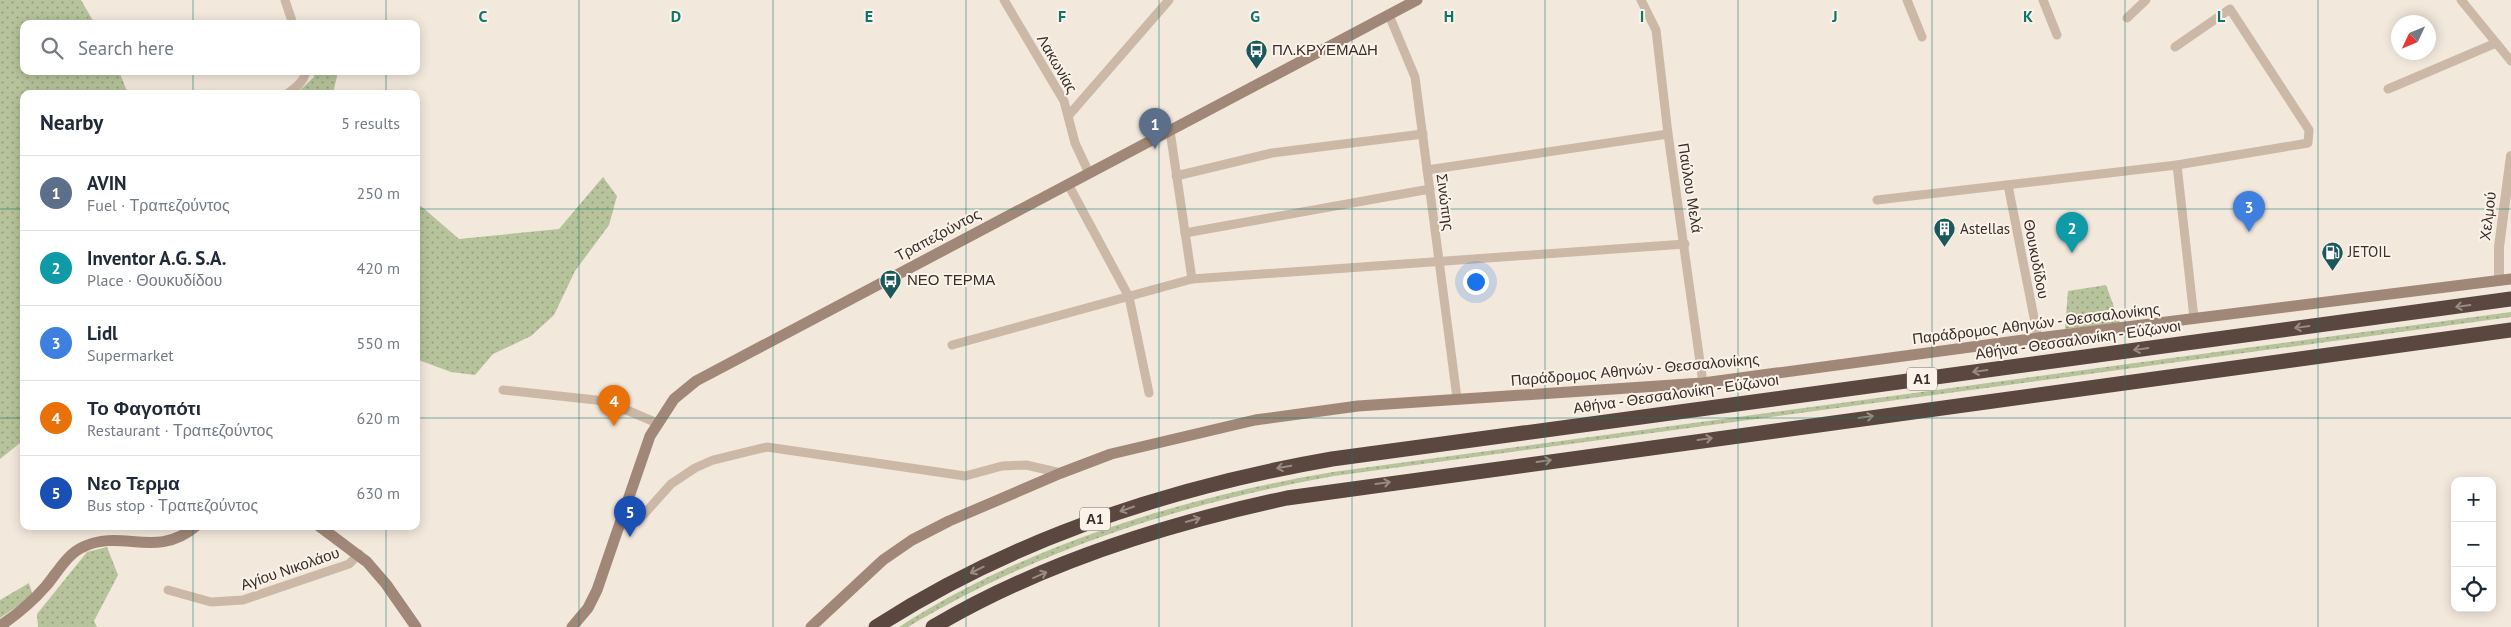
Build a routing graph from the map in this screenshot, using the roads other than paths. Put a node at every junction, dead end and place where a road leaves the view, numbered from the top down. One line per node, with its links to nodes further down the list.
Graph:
1 (285, 0): 12 (street)
2 (1004, 0): 21 (street, Λακωνίας)
3 (1169, 0): 21 (street)
4 (1417, 0): 10 (main road, Τραπεζούντος)
5 (1641, 0): 24 (street, Παύλου Μελά)
6 (1907, 0): 14 (street)
7 (2043, 0): 13 (street)
8 (2146, 0): 11 (street)
9 (2461, 0): 15 (street)
10 (1389, 15): 22 (main road, Τραπεζούντος); 23 (street, Σινώπης)
11 (2127, 18)
12 (292, 20)
13 (2057, 35)
14 (1922, 37)
15 (2496, 43): 17 (street); 19 (street)
16 (2175, 47): 26 (street)
17 (2511, 61)
18 (305, 75): 20 (street)
19 (2388, 89)
20 (292, 90)
21 (1069, 115): 28 (street, Λακωνίας)
22 (1170, 131): 28 (main road, Τραπεζούντος); 29 (street)
23 (1423, 134): 27 (street, Σινώπης); 29 (street)
24 (1668, 134): 27 (street); 35 (street, Παύλου Μελά)
25 (2511, 156): 39 (street, Χελμού)
26 (2177, 165): 31 (street); 42 (street)
27 (1427, 170): 32 (street, Σινώπης)
28 (1089, 173): 30 (main road, Τραπεζούντος)
29 (1176, 176): 34 (street)
30 (1068, 184): 40 (street); 50 (main road, Τραπεζούντος)
31 (2008, 184): 33 (street); 44 (street, Θουκυδίδου)
32 (1430, 189): 34 (street); 36 (street, Σινώπης)
33 (1877, 200)
34 (1185, 233): 38 (street)
35 (1685, 244): 36 (street); 46 (street, Παύλου Μελά)
36 (1439, 262): 38 (street); 49 (street, Σινώπης)
37 (2511, 279): 39 (main road, Παράδρομος Αθηνών - Θεσσαλονίκης)
38 (1192, 280): 40 (street)
39 (2499, 281): 42 (main road, Παράδρομος Αθηνών - Θεσσαλονίκης)
40 (1130, 297): 45 (street); 48 (street)
41 (2511, 299): 61 (highway, Αθήνα - Θεσσαλονίκη - Εύζωνοι / Α1, one-way to 61)
42 (2194, 318): 44 (main road, Παράδρομος Αθηνών - Θεσσαλονίκης)
43 (2511, 330): 62 (highway, Α1, one-way to 43)
44 (2038, 338): 46 (main road, Παράδρομος Αθηνών - Θεσσαλονίκης)
45 (952, 345)
46 (1703, 382): 49 (main road, Παράδρομος Αθηνών - Θεσσαλονίκης)
47 (503, 390): 50 (street)
48 (1149, 393)
49 (1457, 398): 51 (main road, Παράδρομος Αθηνών - Θεσσαλονίκης)
50 (658, 423): 52 (main road, Τραπεζούντος)
51 (1060, 473): 52 (street); 60 (main road, Παράδρομος Αθηνών - Θεσσαλονίκης)
52 (620, 525): 59 (main road, Τραπεζούντος)
53 (191, 530): 57 (main road)
54 (325, 530): 55 (main road)
55 (359, 554): 56 (street, Αγίου Νικολάου); 58 (main road)
56 (168, 590)
57 (0, 626)
58 (416, 627)
59 (573, 627)
60 (811, 627)
61 (876, 627)
62 (934, 627)

